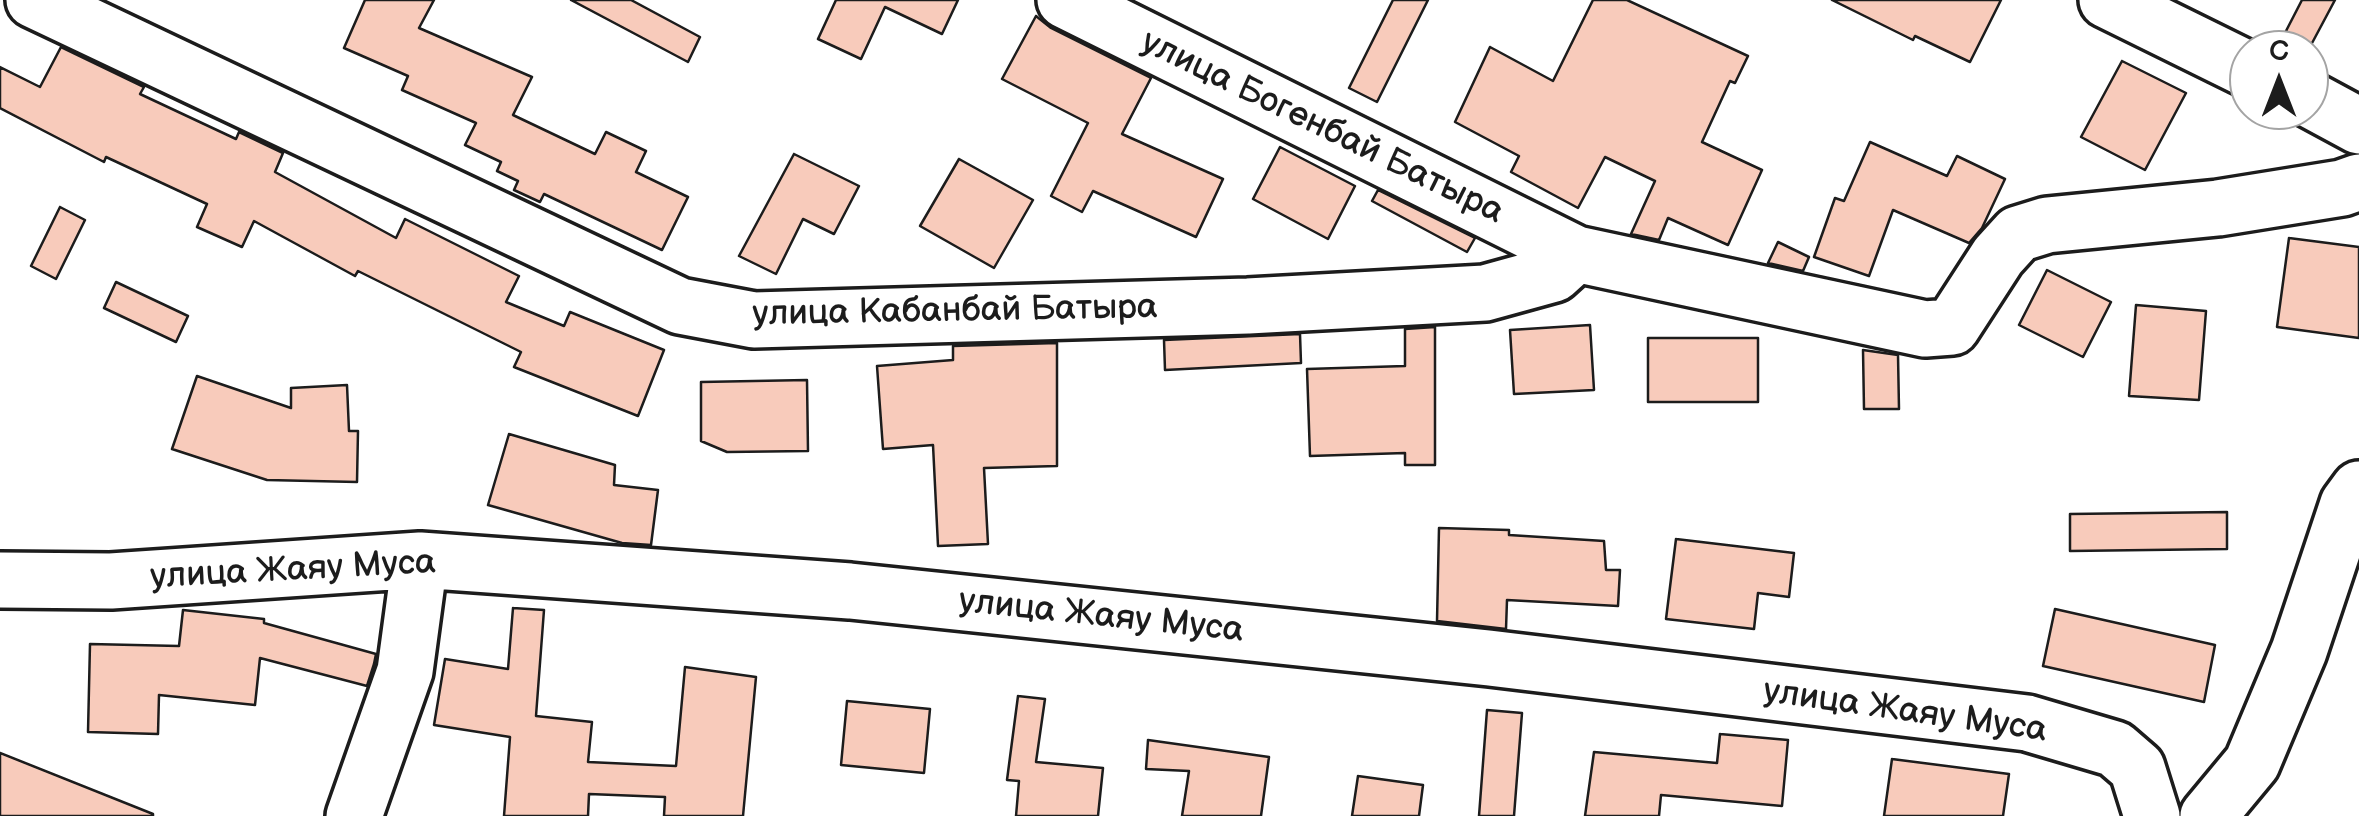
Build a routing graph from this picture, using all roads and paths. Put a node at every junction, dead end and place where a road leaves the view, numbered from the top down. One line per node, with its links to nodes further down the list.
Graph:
1 (12, 0): 5 (street)
2 (34, 0): 10 (street, улица Кабанбай Батыра)
3 (1065, 0): 10 (street, улица Богенбай Батыра)
4 (2128, 5): 6 (street)
5 (0, 24)
6 (2229, 59)
7 (2329, 110): 8 (street)
8 (2359, 126)
9 (2359, 182): 10 (street)
10 (1577, 255)
11 (2359, 489): 16 (street)
12 (420, 560): 13 (street, улица Жаяу Муса); 14 (street); 15 (street, улица Жаяу Муса)
13 (0, 580)
14 (354, 816)
15 (2152, 816)
16 (2208, 816)

